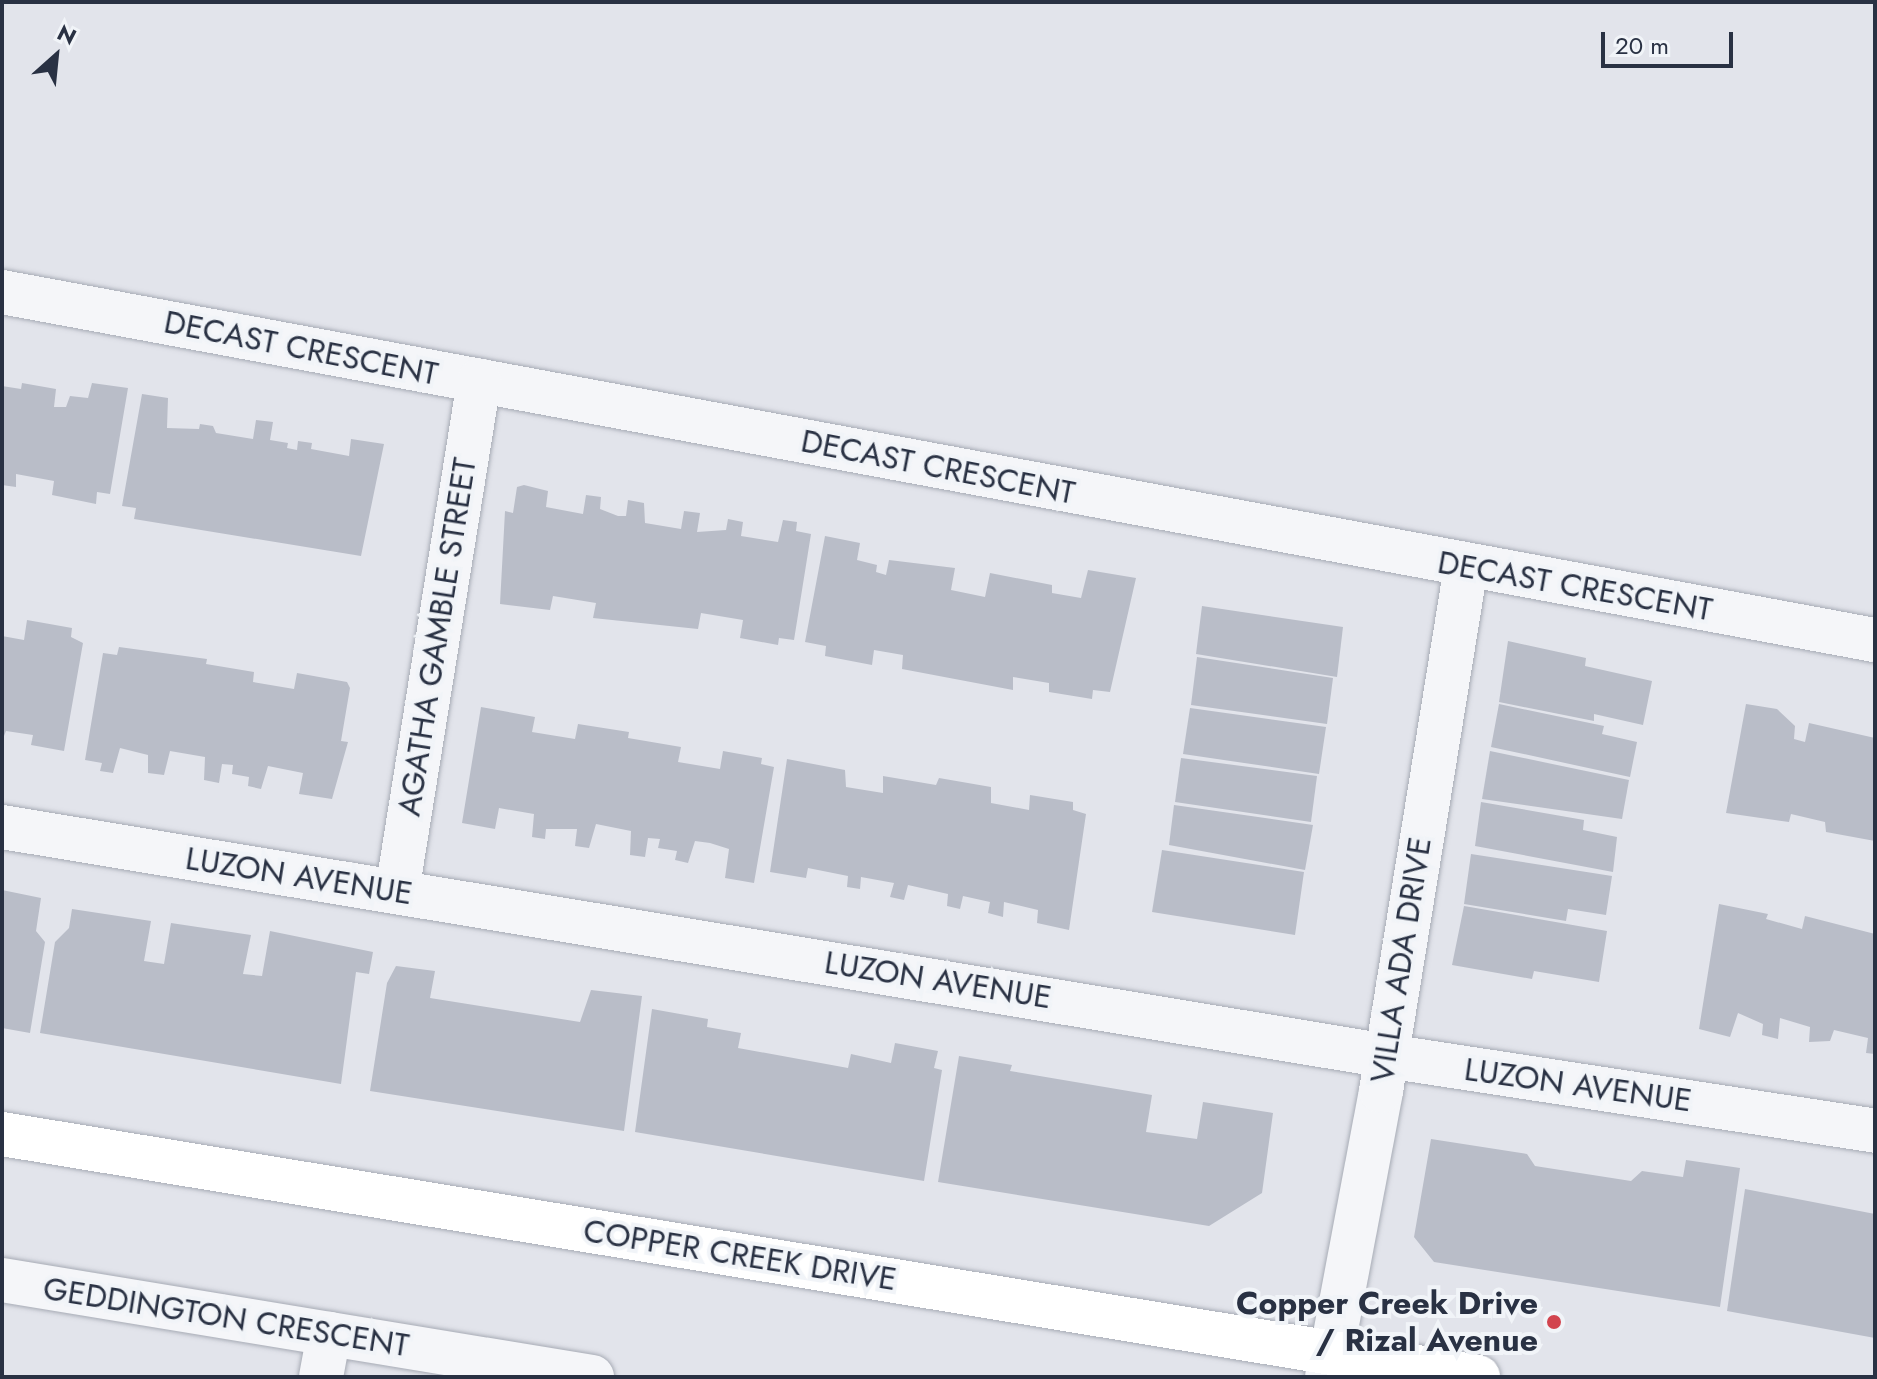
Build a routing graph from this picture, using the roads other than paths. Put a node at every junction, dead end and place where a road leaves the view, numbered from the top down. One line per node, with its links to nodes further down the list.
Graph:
1 (2, 292): 2 (street, DECAST CRESCENT)
2 (479, 381): 3 (street, DECAST CRESCENT); 6 (street, AGATHA GAMBLE STREET)
3 (1466, 567): 4 (street, DECAST CRESCENT); 7 (street, VILLA ADA DRIVE)
4 (1875, 640)
5 (2, 827): 6 (street, LUZON AVENUE)
6 (397, 892): 7 (street, LUZON AVENUE)
7 (1387, 1056): 8 (street, LUZON AVENUE); 12 (street, VILLA ADA DRIVE)
8 (1875, 1131)
9 (2, 1134): 12 (street, COPPER CREEK DRIVE)
10 (2, 1280): 11 (street, GEDDINGTON CRESCENT)
11 (329, 1334): 13 (street); 14 (street, GEDDINGTON CRESCENT)
12 (1329, 1365): 15 (street, COPPER CREEK DRIVE)
13 (321, 1377)
14 (592, 1377)
15 (1478, 1377)

